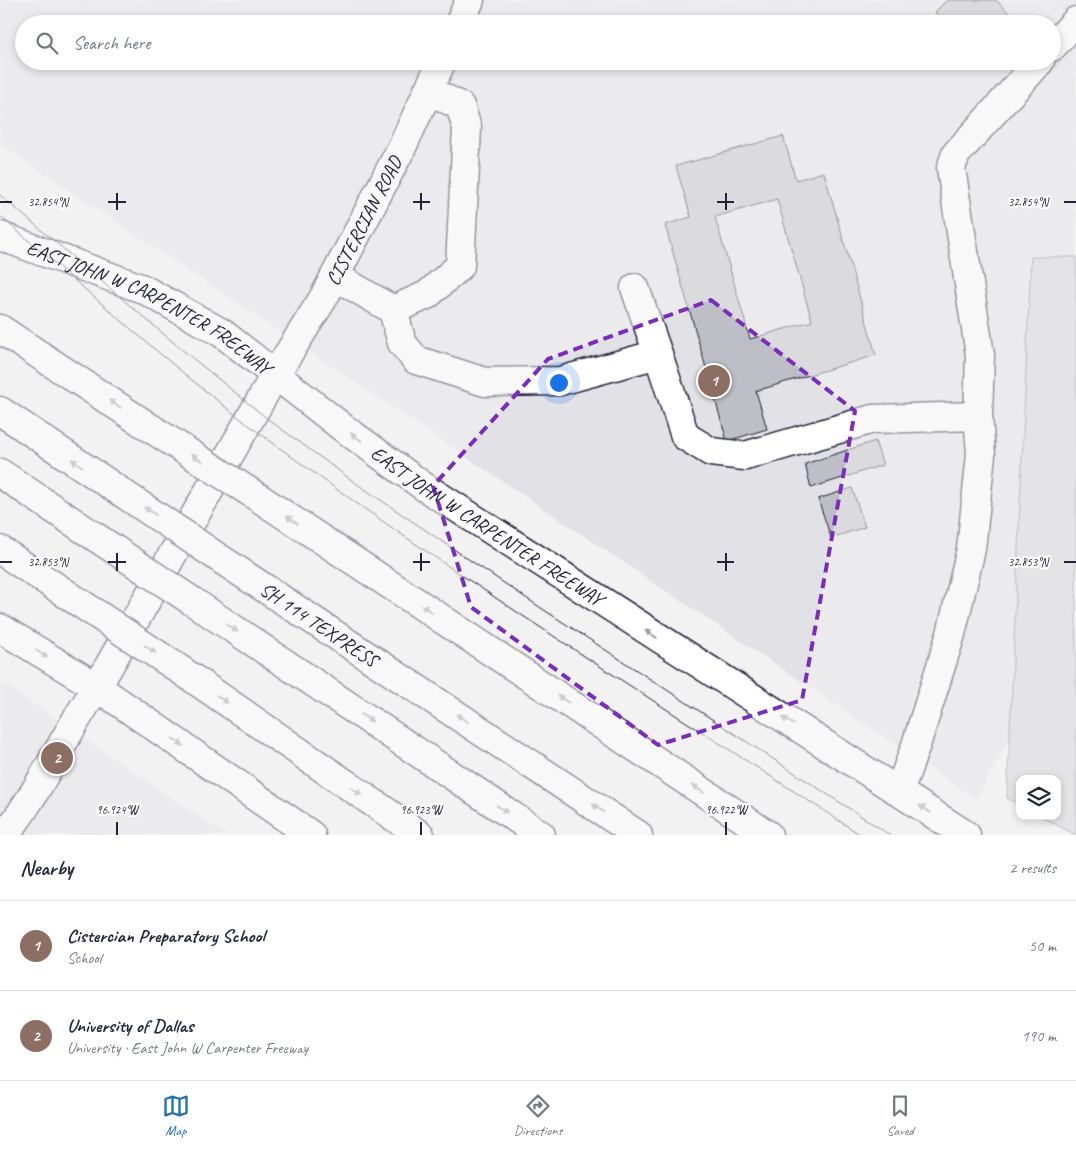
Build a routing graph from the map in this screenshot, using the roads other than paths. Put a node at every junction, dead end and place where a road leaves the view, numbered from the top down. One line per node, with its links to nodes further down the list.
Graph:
1 (470, 0): 2 (main road)
2 (463, 15)
3 (1076, 21): 4 (main road)
4 (1061, 38)
5 (438, 70): 7 (main road, CISTERCIAN ROAD)
6 (1032, 70): 16 (main road)
7 (428, 90): 9 (main road, CISTERCIAN ROAD); 11 (main road)
8 (0, 236): 14 (main road, EAST JOHN W CARPENTER FREEWAY)
9 (335, 276): 11 (main road); 14 (main road, CISTERCIAN ROAD)
10 (635, 288): 13 (main road)
11 (393, 310): 13 (main road)
12 (0, 329): 27 (main road, one-way to 12, bridge)
13 (658, 354): 16 (main road)
14 (275, 375): 20 (main road, CISTERCIAN ROAD); 21 (main road, EAST JOHN W CARPENTER FREEWAY, one-way to 14)
15 (0, 411): 26 (main road, SH 114 TEXPRESS, one-way to 15, bridge)
16 (978, 416): 21 (main road)
17 (0, 473): 25 (main road, one-way to 25, bridge)
18 (0, 550): 24 (main road, one-way to 24, bridge)
19 (0, 628): 20 (main road, one-way to 20)
20 (97, 687): 22 (main road, CISTERCIAN ROAD); 23 (main road, one-way to 23)
21 (899, 792): 28 (main road, EAST JOHN W CARPENTER FREEWAY, one-way to 21)
22 (4, 835)
23 (311, 835)
24 (420, 835)
25 (542, 835)
26 (638, 835)
27 (768, 835)
28 (966, 835)

